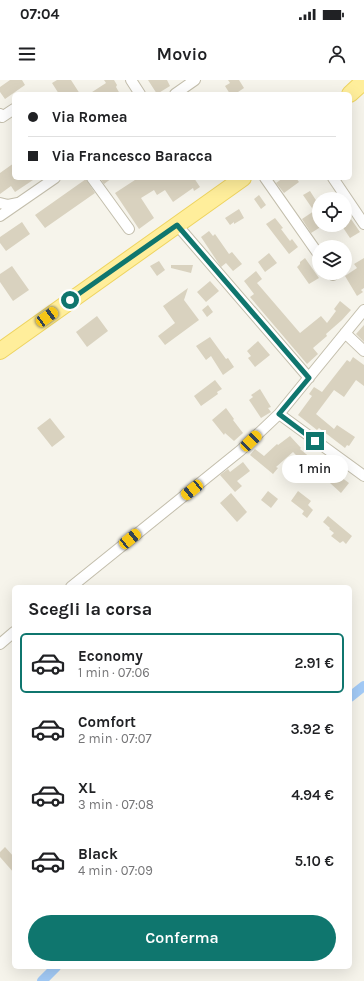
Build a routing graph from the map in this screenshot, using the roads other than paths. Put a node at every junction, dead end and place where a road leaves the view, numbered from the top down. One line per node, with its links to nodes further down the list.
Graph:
1 (131, 80): 4 (street)
2 (195, 80): 5 (street)
3 (359, 89): 6 (main road)
4 (139, 92)
5 (178, 92)
6 (352, 101)
7 (12, 110): 8 (street)
8 (0, 114)
9 (51, 180): 15 (street)
10 (93, 180): 19 (street)
11 (240, 180): 18 (main road)
12 (266, 180): 20 (street)
13 (334, 180): 17 (street)
14 (0, 203): 15 (street)
15 (18, 203): 16 (street)
16 (0, 216)
17 (364, 224)
18 (177, 225): 23 (main road); 25 (street)
19 (129, 229)
20 (312, 245)
21 (364, 310): 22 (street)
22 (345, 333): 24 (street); 25 (street)
23 (0, 350)
24 (364, 351)
25 (309, 378): 26 (street)
26 (279, 414): 27 (street); 28 (street)
27 (364, 476)
28 (73, 585)
29 (12, 634): 30 (street)
30 (0, 644)

